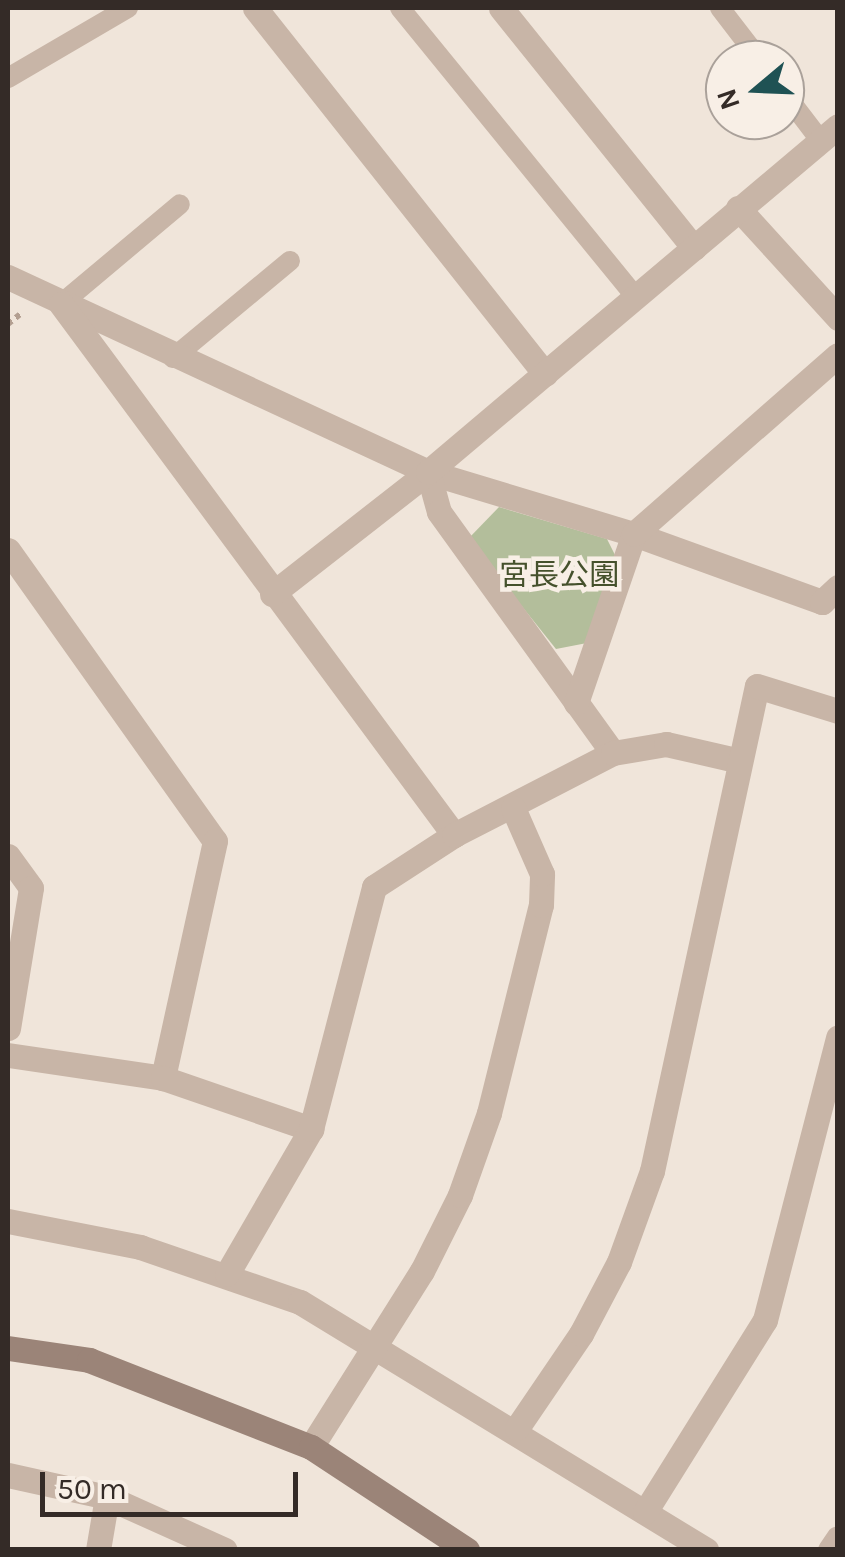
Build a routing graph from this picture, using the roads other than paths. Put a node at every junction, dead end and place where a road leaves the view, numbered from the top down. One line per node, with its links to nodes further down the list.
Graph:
1 (128, 8): 7 (lane)
2 (255, 8): 20 (street)
3 (400, 8): 15 (lane)
4 (501, 8): 12 (street)
5 (720, 8): 6 (lane)
6 (745, 40)
7 (8, 78)
8 (805, 112): 9 (lane)
9 (829, 133): 11 (street)
10 (180, 204): 16 (lane)
11 (738, 208): 12 (street); 17 (street)
12 (694, 248): 15 (street)
13 (290, 261): 19 (lane)
14 (8, 277): 16 (street)
15 (636, 296): 20 (street)
16 (62, 304): 19 (street); 25 (street)
17 (838, 318)
18 (838, 354): 22 (street)
19 (174, 358): 21 (street)
20 (545, 374): 21 (street)
21 (428, 472): 22 (street); 25 (street); 26 (street)
22 (634, 534): 24 (street); 26 (street)
23 (8, 550): 36 (street)
24 (838, 588)
25 (272, 594): 31 (street)
26 (576, 702): 28 (street)
27 (838, 711): 29 (street)
28 (613, 753): 29 (street); 30 (street)
29 (740, 761): 42 (street)
30 (514, 808): 31 (street); 40 (street)
31 (454, 836): 37 (street)
32 (8, 856): 33 (street)
33 (8, 1028)
34 (838, 1037): 46 (street)
35 (8, 1054): 36 (street)
36 (163, 1078): 37 (street)
37 (311, 1129): 39 (street)
38 (8, 1221): 39 (street)
39 (227, 1274): 40 (street)
40 (375, 1343): 42 (street); 43 (street)
41 (8, 1348): 43 (street)
42 (516, 1428): 46 (street)
43 (311, 1447): 50 (street)
44 (8, 1475): 45 (street)
45 (107, 1496): 48 (street); 49 (street)
46 (644, 1512): 51 (street)
47 (838, 1538): 52 (street)
48 (98, 1550)
49 (224, 1550)
50 (466, 1550)
51 (706, 1550)
52 (830, 1550)

